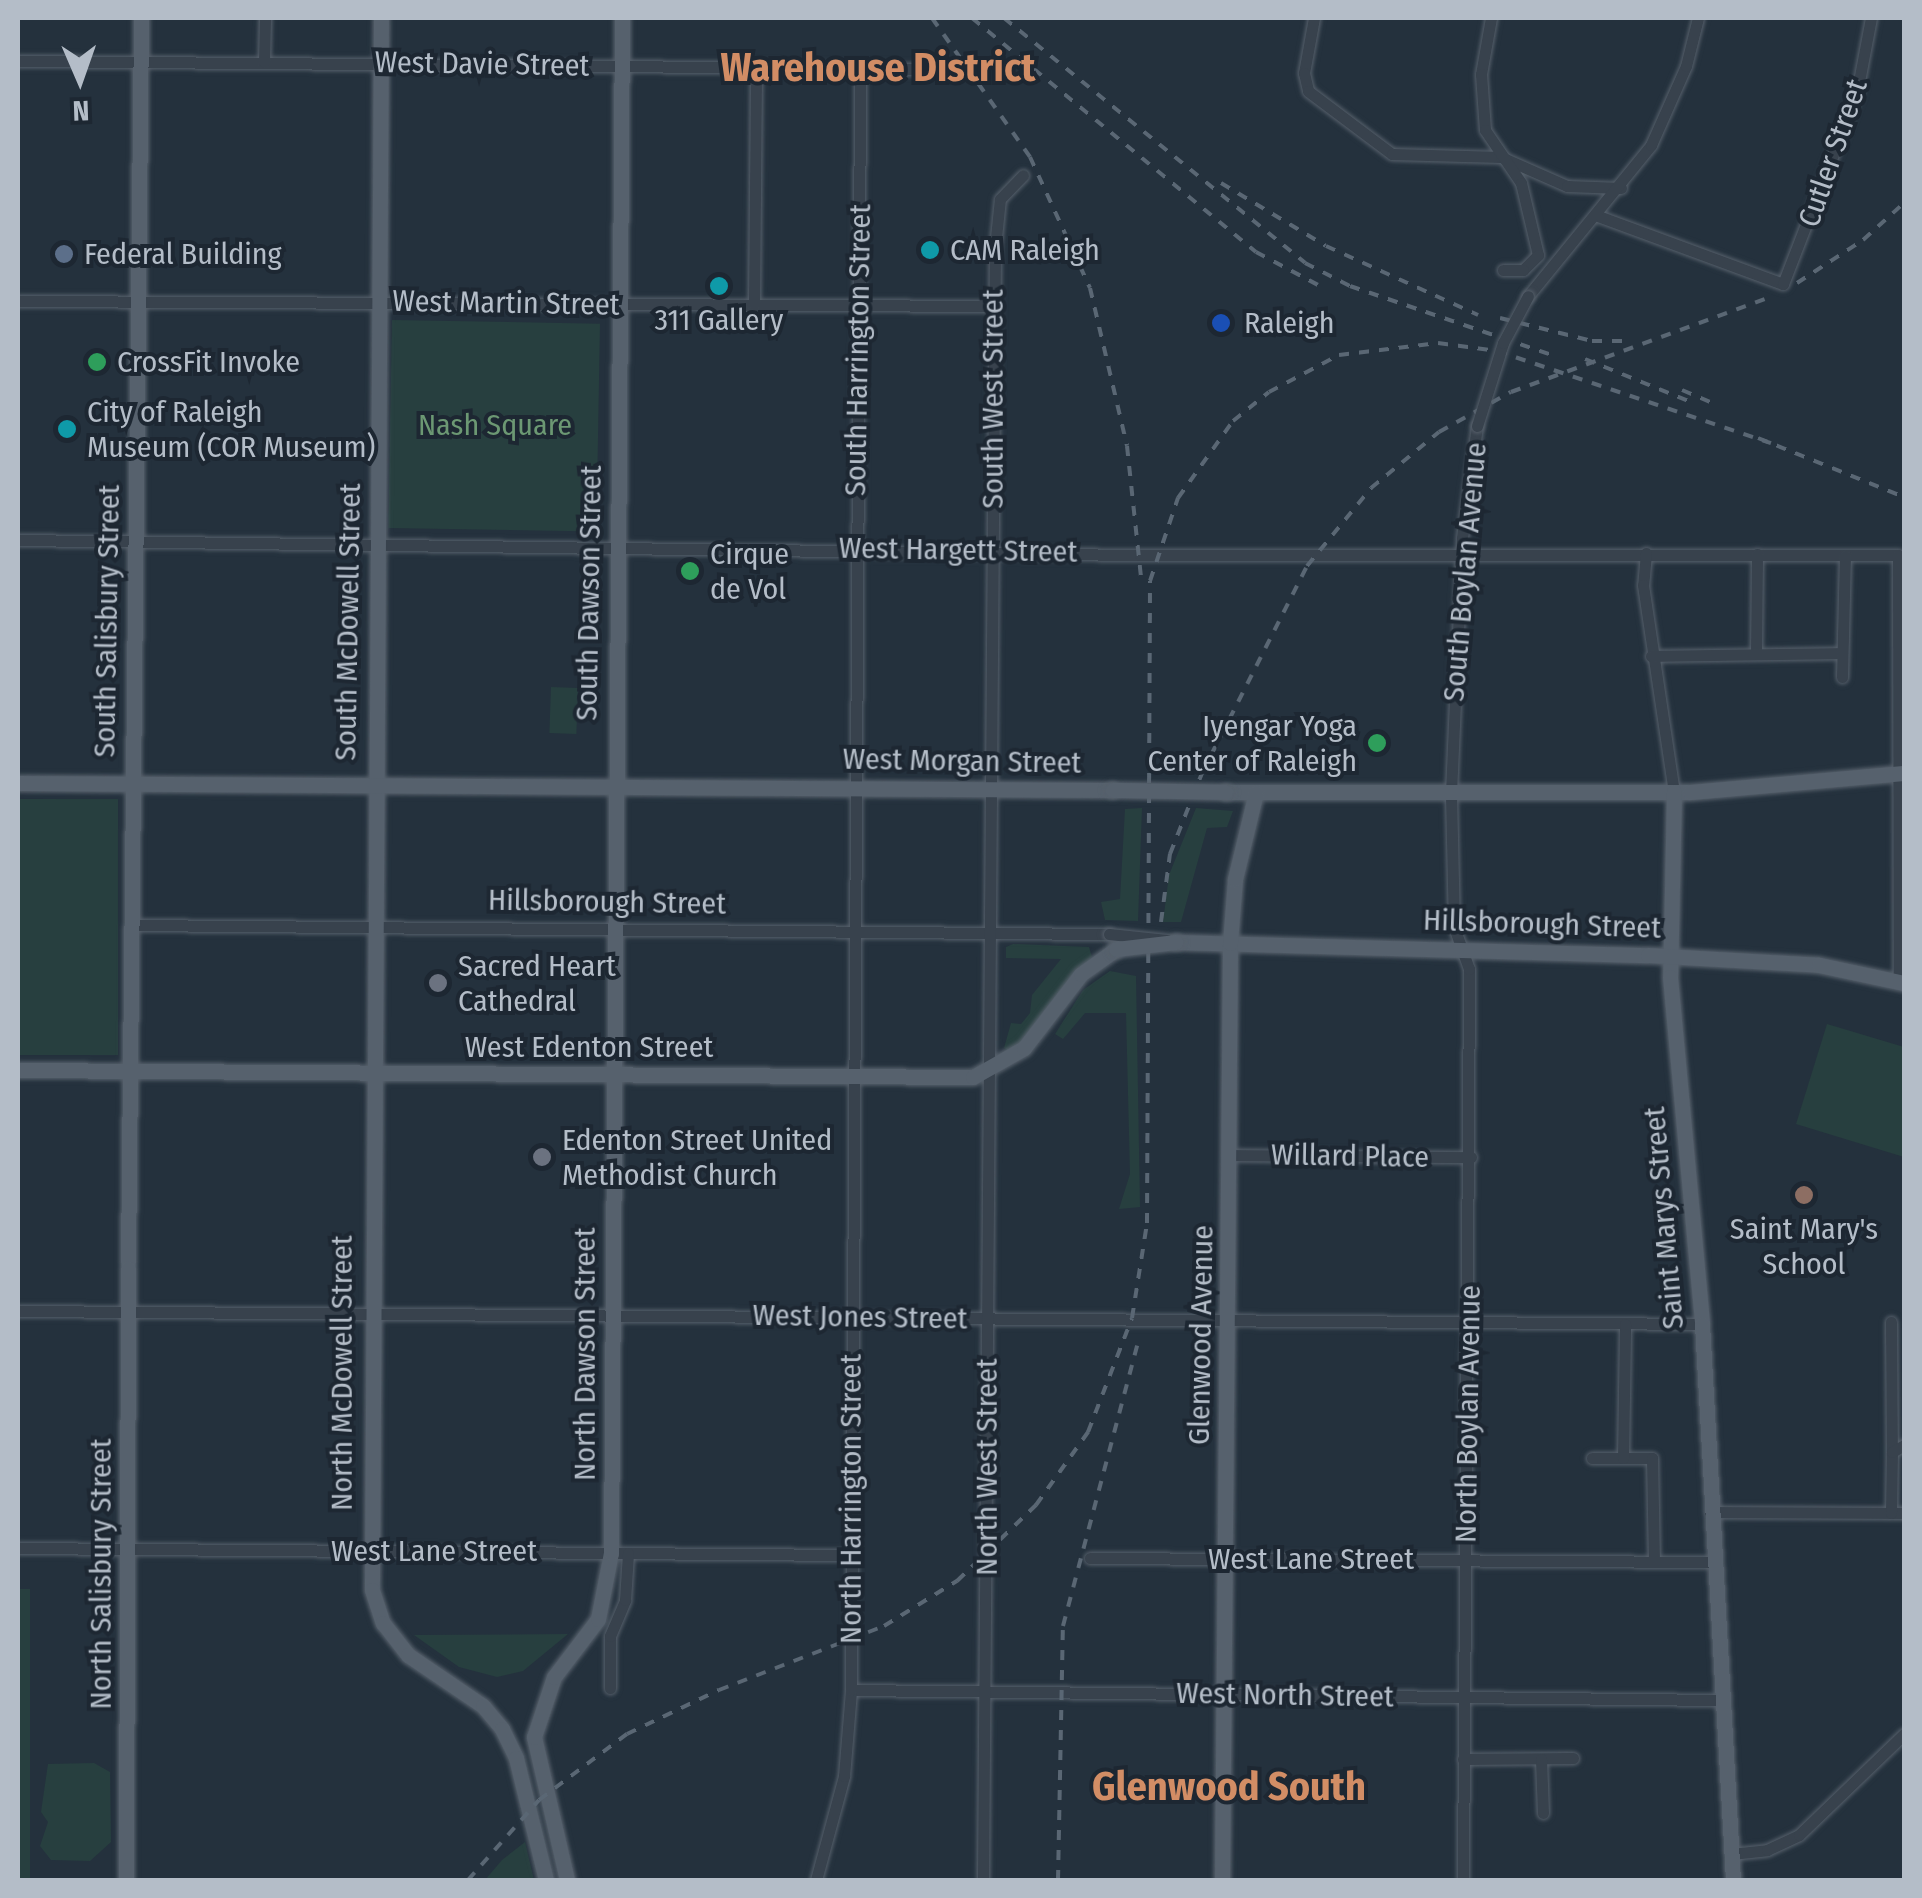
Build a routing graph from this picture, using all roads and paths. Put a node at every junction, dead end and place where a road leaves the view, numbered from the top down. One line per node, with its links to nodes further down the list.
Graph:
1 (140, 18): 10 (main road, South Salisbury Street)
2 (265, 18): 11 (street)
3 (381, 18): 12 (main road, South McDowell Street)
4 (622, 18): 13 (main road, South Dawson Street)
5 (1314, 18): 17 (street)
6 (1490, 18): 17 (street)
7 (1698, 18): 19 (street, South Boylan Avenue)
8 (1871, 18): 20 (street, Cutler Street)
9 (18, 61): 10 (street, West Davie Street)
10 (140, 61): 11 (street, West Davie Street); 23 (main road, South Salisbury Street)
11 (264, 62): 12 (street, West Davie Street)
12 (381, 64): 13 (street, West Davie Street); 24 (main road, South McDowell Street)
13 (621, 66): 14 (street, West Davie Street); 25 (main road, South Dawson Street)
14 (756, 67): 15 (street, West Davie Street); 26 (street)
15 (860, 68): 16 (street, West Davie Street); 27 (street, South Harrington Street)
16 (946, 69)
17 (1502, 157): 19 (street); 21 (street)
18 (1023, 175): 28 (street, South West Street)
19 (1621, 188): 20 (street, South Boylan Avenue)
20 (1598, 216): 35 (street, South Boylan Avenue, bridge)
21 (1504, 270)
22 (18, 301): 23 (street, West Martin Street)
23 (138, 301): 24 (street, West Martin Street); 30 (main road, South Salisbury Street)
24 (379, 302): 25 (street, West Martin Street); 31 (main road, South McDowell Street)
25 (619, 304): 26 (street, West Martin Street); 32 (main road, South Dawson Street)
26 (754, 305): 27 (street, West Martin Street)
27 (858, 305): 28 (street, West Martin Street); 33 (street, South Harrington Street)
28 (994, 306): 34 (street, South West Street)
29 (18, 540): 30 (street, West Hargett Street)
30 (136, 542): 31 (street, West Hargett Street); 46 (main road, South Salisbury Street)
31 (377, 544): 32 (street, West Hargett Street); 47 (main road, South McDowell Street)
32 (616, 545): 33 (street, West Hargett Street); 48 (main road, South Dawson Street)
33 (856, 548): 34 (street, West Hargett Street); 49 (street, South Harrington Street)
34 (992, 551): 35 (street, West Hargett Street); 50 (street, South West Street)
35 (1461, 552): 36 (street, West Hargett Street); 53 (street, South Boylan Avenue)
36 (1646, 554): 37 (street, West Hargett Street); 41 (street, Saint Marys Street)
37 (1757, 554): 38 (street, West Hargett Street); 39 (street)
38 (1846, 555): 40 (street); 42 (street, West Hargett Street)
39 (1756, 653): 40 (street); 41 (street)
40 (1842, 653): 43 (street)
41 (1651, 656): 52 (street, Saint Marys Street)
42 (1901, 676): 44 (street)
43 (1842, 677)
44 (1900, 774): 52 (main road, West Morgan Street); 65 (street)
45 (18, 782): 46 (main road, West Morgan Street)
46 (133, 784): 47 (main road, West Morgan Street); 54 (main road, South Salisbury Street)
47 (374, 784): 48 (main road, West Morgan Street); 55 (main road, South McDowell Street)
48 (614, 785): 49 (main road, West Morgan Street); 56 (main road, South Dawson Street)
49 (854, 787): 50 (main road, West Morgan Street); 57 (street, South Harrington Street)
50 (991, 788): 51 (main road, West Morgan Street, bridge); 58 (street, South West Street)
51 (1256, 792): 53 (main road, West Morgan Street); 61 (main road, Glenwood Avenue)
52 (1674, 792): 53 (main road, West Morgan Street); 64 (main road, Saint Marys Street)
53 (1451, 793): 62 (street, South Boylan Avenue)
54 (132, 926): 55 (street, Hillsborough Street); 68 (main road, North Salisbury Street)
55 (372, 928): 56 (street, Hillsborough Street); 69 (main road, North McDowell Street)
56 (614, 930): 57 (street, Hillsborough Street); 70 (main road, North Dawson Street)
57 (853, 932): 58 (street, Hillsborough Street); 71 (street, North Harrington Street)
58 (990, 933): 59 (street, Hillsborough Street); 67 (street, North West Street)
59 (1082, 937): 60 (street, Hillsborough Street, bridge); 63 (street, Hillsborough Street)
60 (1176, 942): 61 (main road, Hillsborough Street); 63 (main road, Hillsborough Street, bridge)
61 (1230, 943): 62 (main road, Hillsborough Street); 72 (main road, Glenwood Avenue)
62 (1462, 948): 64 (main road, Hillsborough Street); 73 (street, North Boylan Avenue)
63 (1108, 953): 67 (main road, West Edenton Street)
64 (1671, 956): 65 (main road, Hillsborough Street); 84 (main road, Saint Marys Street)
65 (1902, 982)
66 (18, 1070): 68 (main road, West Edenton Street)
67 (990, 1070): 71 (main road, West Edenton Street); 79 (street, North West Street)
68 (130, 1071): 69 (main road, West Edenton Street); 75 (main road, North Salisbury Street)
69 (371, 1073): 70 (main road, West Edenton Street); 76 (main road, North McDowell Street)
70 (614, 1076): 71 (main road, West Edenton Street); 77 (main road, North Dawson Street)
71 (853, 1077): 78 (street, North Harrington Street)
72 (1230, 1154): 73 (street, Willard Place); 80 (main road, Glenwood Avenue)
73 (1470, 1157): 82 (street, North Boylan Avenue)
74 (18, 1311): 75 (street, West Jones Street)
75 (128, 1312): 76 (street, West Jones Street); 92 (main road, North Salisbury Street)
76 (369, 1314): 77 (street, West Jones Street); 93 (main road, North McDowell Street)
77 (613, 1316): 78 (street, West Jones Street); 94 (main road, North Dawson Street)
78 (852, 1316): 79 (street, West Jones Street); 96 (street, North Harrington Street)
79 (987, 1318): 80 (street, West Jones Street); 104 (street, North West Street)
80 (1228, 1320): 82 (street, West Jones Street); 98 (main road, Glenwood Avenue)
81 (1890, 1322): 86 (street)
82 (1469, 1324): 83 (street, West Jones Street); 99 (street, North Boylan Avenue)
83 (1625, 1324): 84 (street, West Jones Street); 88 (street)
84 (1702, 1324): 89 (main road, Saint Marys Street)
85 (1904, 1445): 86 (street)
86 (1892, 1452): 90 (street)
87 (1592, 1458): 88 (street)
88 (1624, 1458): 100 (street)
89 (1710, 1512): 90 (street); 101 (main road, Saint Marys Street)
90 (1898, 1513)
91 (18, 1548): 92 (street, West Lane Street)
92 (130, 1549): 93 (street, West Lane Street); 114 (main road, North Salisbury Street)
93 (370, 1551): 94 (street, West Lane Street); 115 (main road, North McDowell Street)
94 (610, 1552): 95 (street, West Lane Street); 116 (main road, North Dawson Street)
95 (628, 1553): 96 (street, West Lane Street); 102 (street)
96 (850, 1555): 103 (street, North Harrington Street)
97 (1090, 1558): 98 (street, West Lane Street)
98 (1226, 1558): 99 (street, West Lane Street); 105 (main road, Glenwood Avenue)
99 (1466, 1560): 100 (street, West Lane Street); 106 (street, North Boylan Avenue)
100 (1654, 1562): 101 (street, West Lane Street)
101 (1712, 1562): 107 (main road, Saint Marys Street)
102 (610, 1688)
103 (851, 1690): 104 (street, West North Street); 117 (street, North Harrington Street)
104 (986, 1692): 105 (street, West North Street); 118 (street, North West Street)
105 (1222, 1694): 106 (street, West North Street); 119 (main road, Glenwood Avenue)
106 (1465, 1697): 107 (street, West North Street); 111 (street, North Boylan Avenue)
107 (1719, 1700): 113 (main road, Saint Marys Street)
108 (1904, 1734): 113 (street)
109 (1541, 1758): 110 (street); 111 (street); 112 (street)
110 (1573, 1758)
111 (1464, 1759): 120 (street, North Boylan Avenue)
112 (1543, 1813)
113 (1731, 1854): 121 (main road, Saint Marys Street)
114 (126, 1880)
115 (546, 1880)
116 (567, 1880)
117 (816, 1880)
118 (984, 1880)
119 (1222, 1880)
120 (1462, 1880)
121 (1733, 1880)

